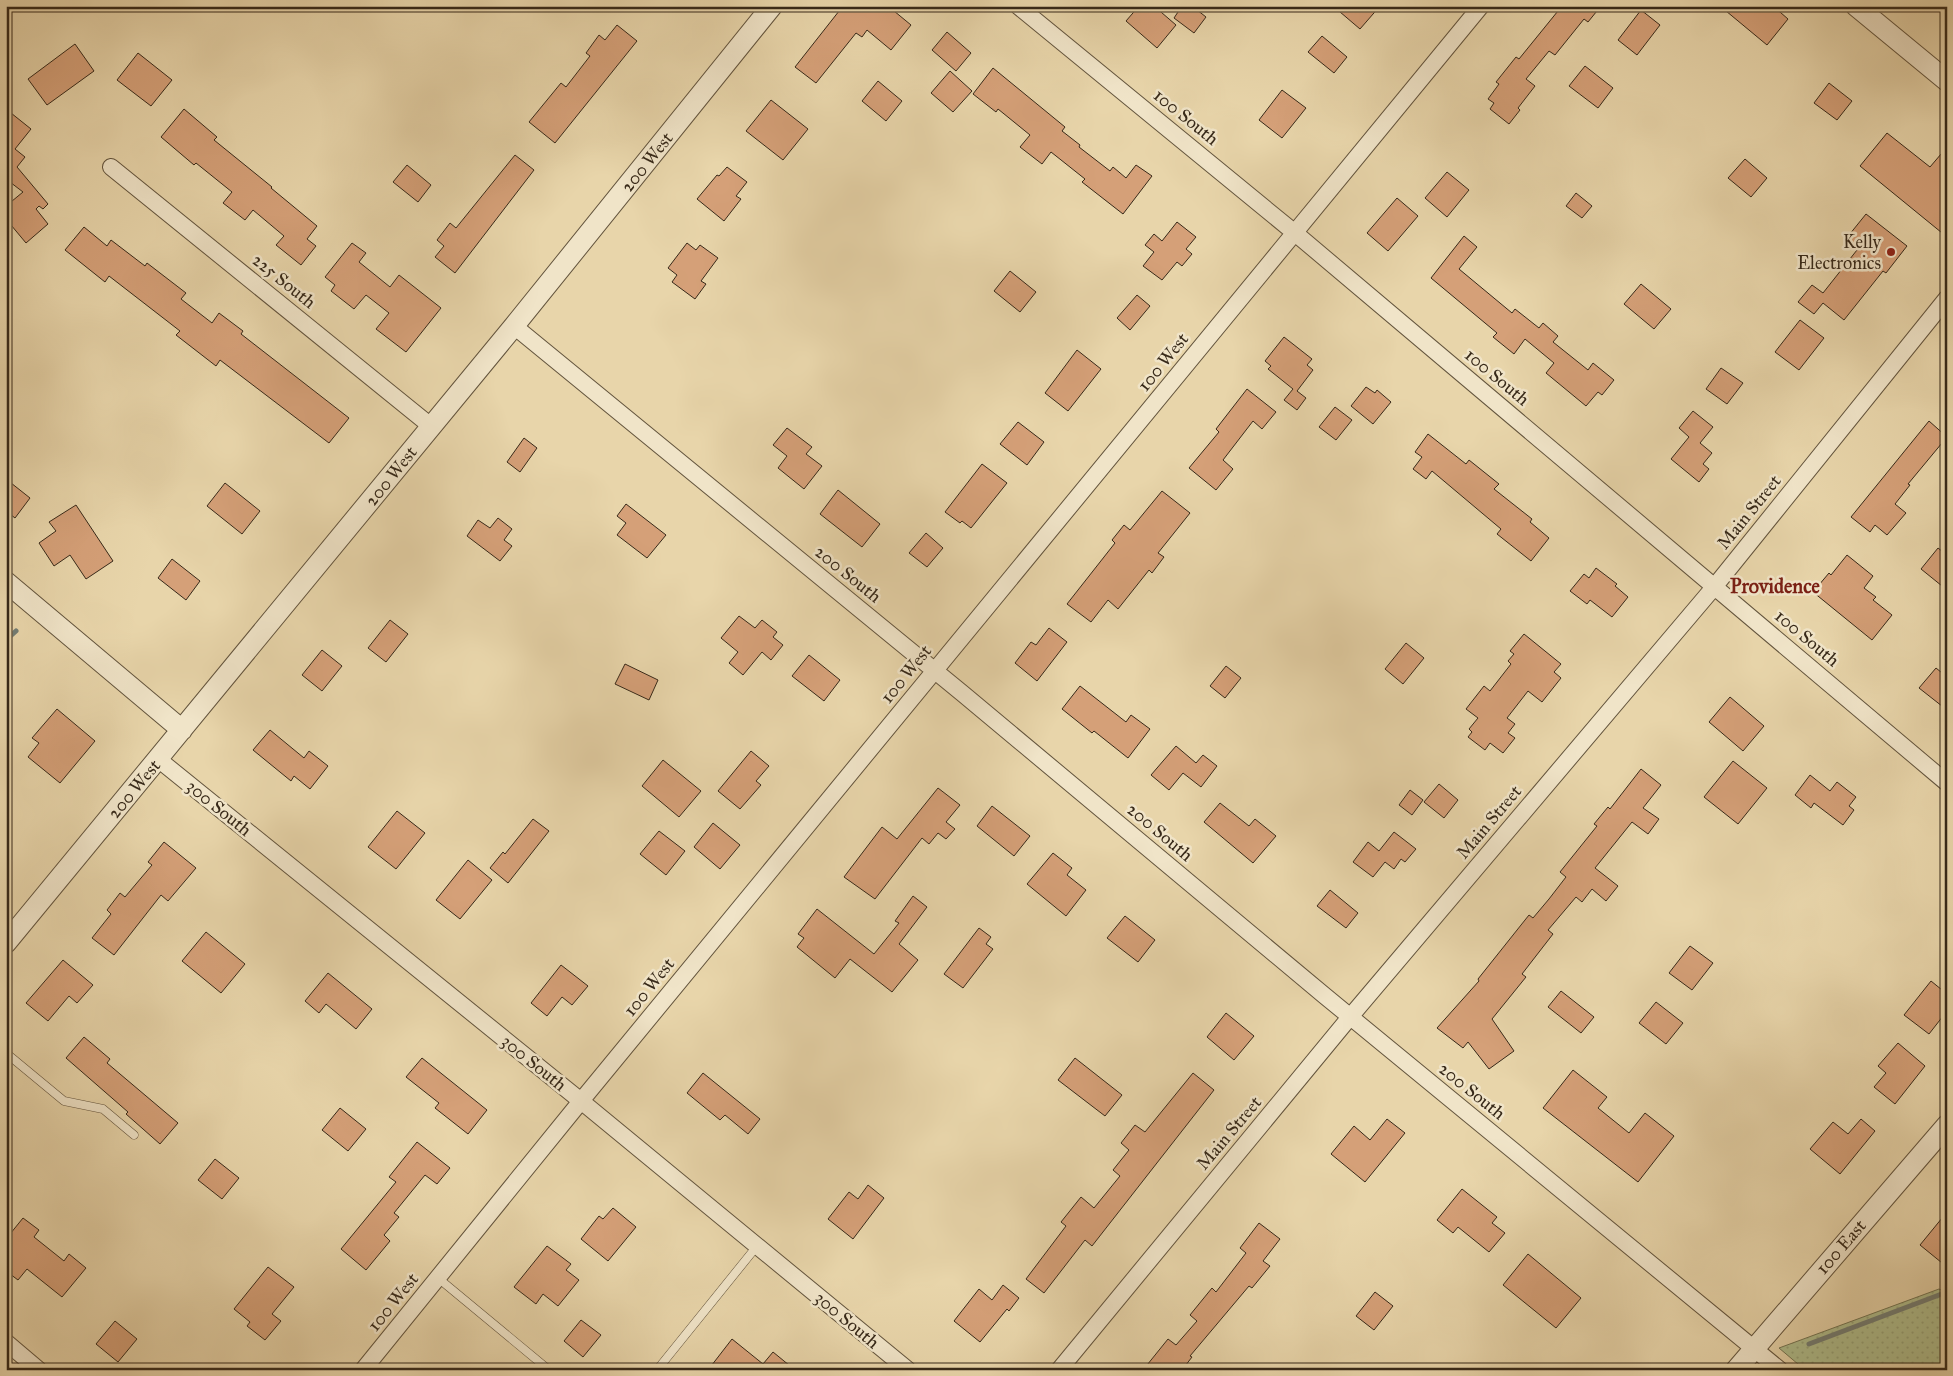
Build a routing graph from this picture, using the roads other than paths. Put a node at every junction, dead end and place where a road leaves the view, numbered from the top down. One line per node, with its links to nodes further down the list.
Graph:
1 (772, 6): 9 (street, 200 West)
2 (1018, 6): 7 (street, 100 South)
3 (1482, 6): 7 (street, 100 West)
4 (1856, 6): 5 (street)
5 (1947, 81)
6 (111, 167): 10 (street, 225 South)
7 (1295, 233): 12 (street, 100 South); 13 (street, 100 West)
8 (1947, 298): 12 (street, Main Street)
9 (514, 326): 10 (street, 200 West); 13 (street, 200 South)
10 (432, 426): 14 (street, 200 West)
11 (6, 582): 14 (street)
12 (1715, 586): 16 (street, 100 South); 18 (street, Main Street)
13 (935, 670): 18 (street, 200 South); 20 (street, 100 West)
14 (182, 730): 15 (street, 200 West)
15 (158, 759): 17 (street, 200 West); 20 (street, 300 South)
16 (1947, 783)
17 (6, 943)
18 (1350, 1017): 26 (street, 200 South); 32 (street, Main Street)
19 (6, 1053): 22 (lane)
20 (581, 1101): 23 (street, 300 South); 24 (street, 100 West)
21 (1947, 1125): 26 (street, 100 East)
22 (134, 1135)
23 (757, 1246): 30 (lane); 31 (street, 300 South)
24 (438, 1278): 28 (street, 100 West); 29 (lane)
25 (6, 1342): 27 (street)
26 (1754, 1349): 33 (street, 100 East); 34 (street, 200 South)
27 (39, 1370)
28 (363, 1370)
29 (549, 1370)
30 (657, 1370)
31 (908, 1370)
32 (1059, 1370)
33 (1736, 1370)
34 (1780, 1370)

